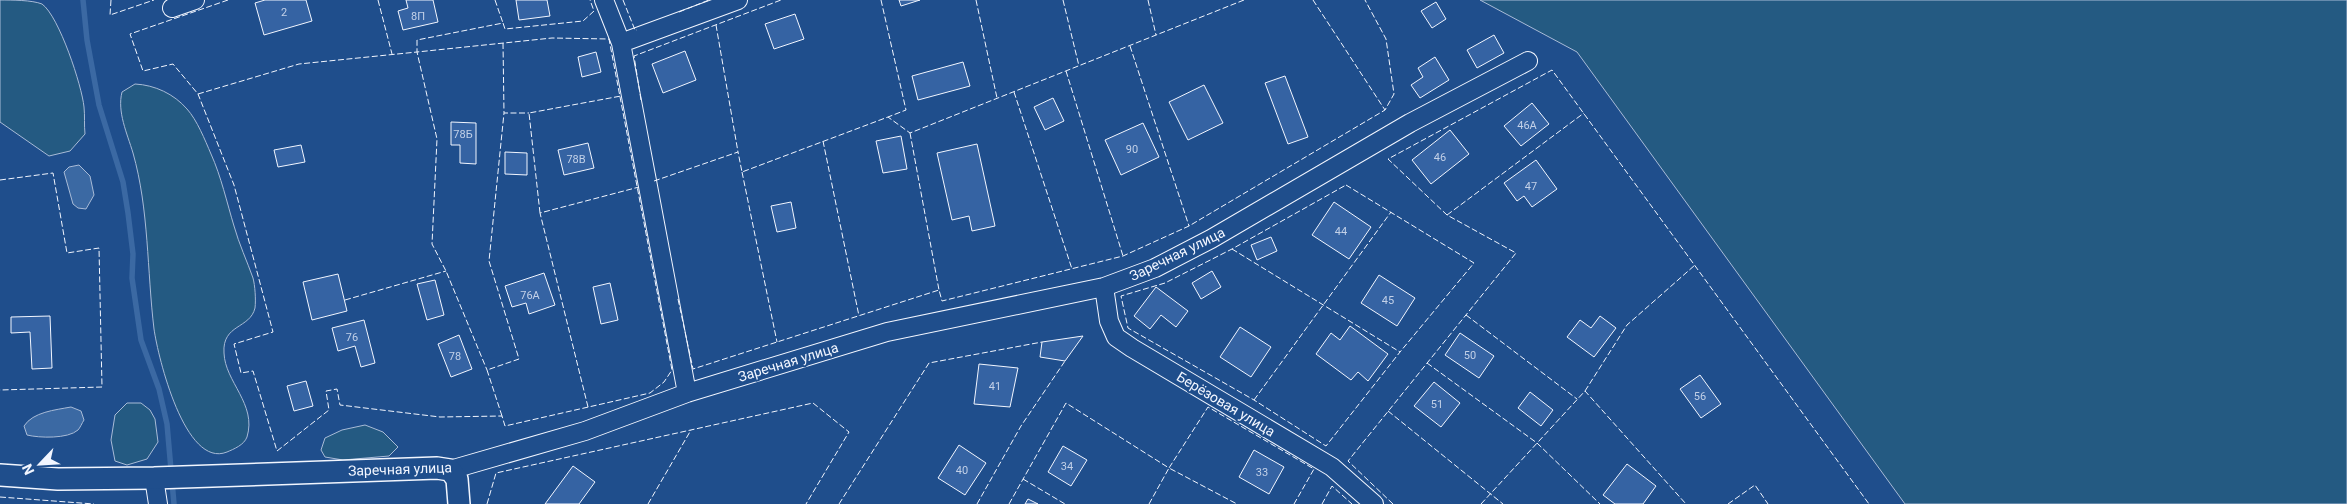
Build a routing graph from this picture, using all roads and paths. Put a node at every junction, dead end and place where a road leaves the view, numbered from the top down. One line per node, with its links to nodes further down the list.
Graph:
1 (195, 0): 4 (street)
2 (604, 0): 5 (street)
3 (738, 0): 5 (street)
4 (172, 8)
5 (621, 42): 8 (street)
6 (1528, 61): 7 (street, Заречная улица)
7 (1104, 287): 8 (street, Заречная улица); 14 (street, Берёзовая улица)
8 (687, 393): 9 (street, Заречная улица)
9 (450, 470): 11 (street, Заречная улица); 13 (street)
10 (0, 475): 11 (street, Заречная улица)
11 (154, 478): 12 (street)
12 (158, 504)
13 (459, 504)
14 (1374, 504)

